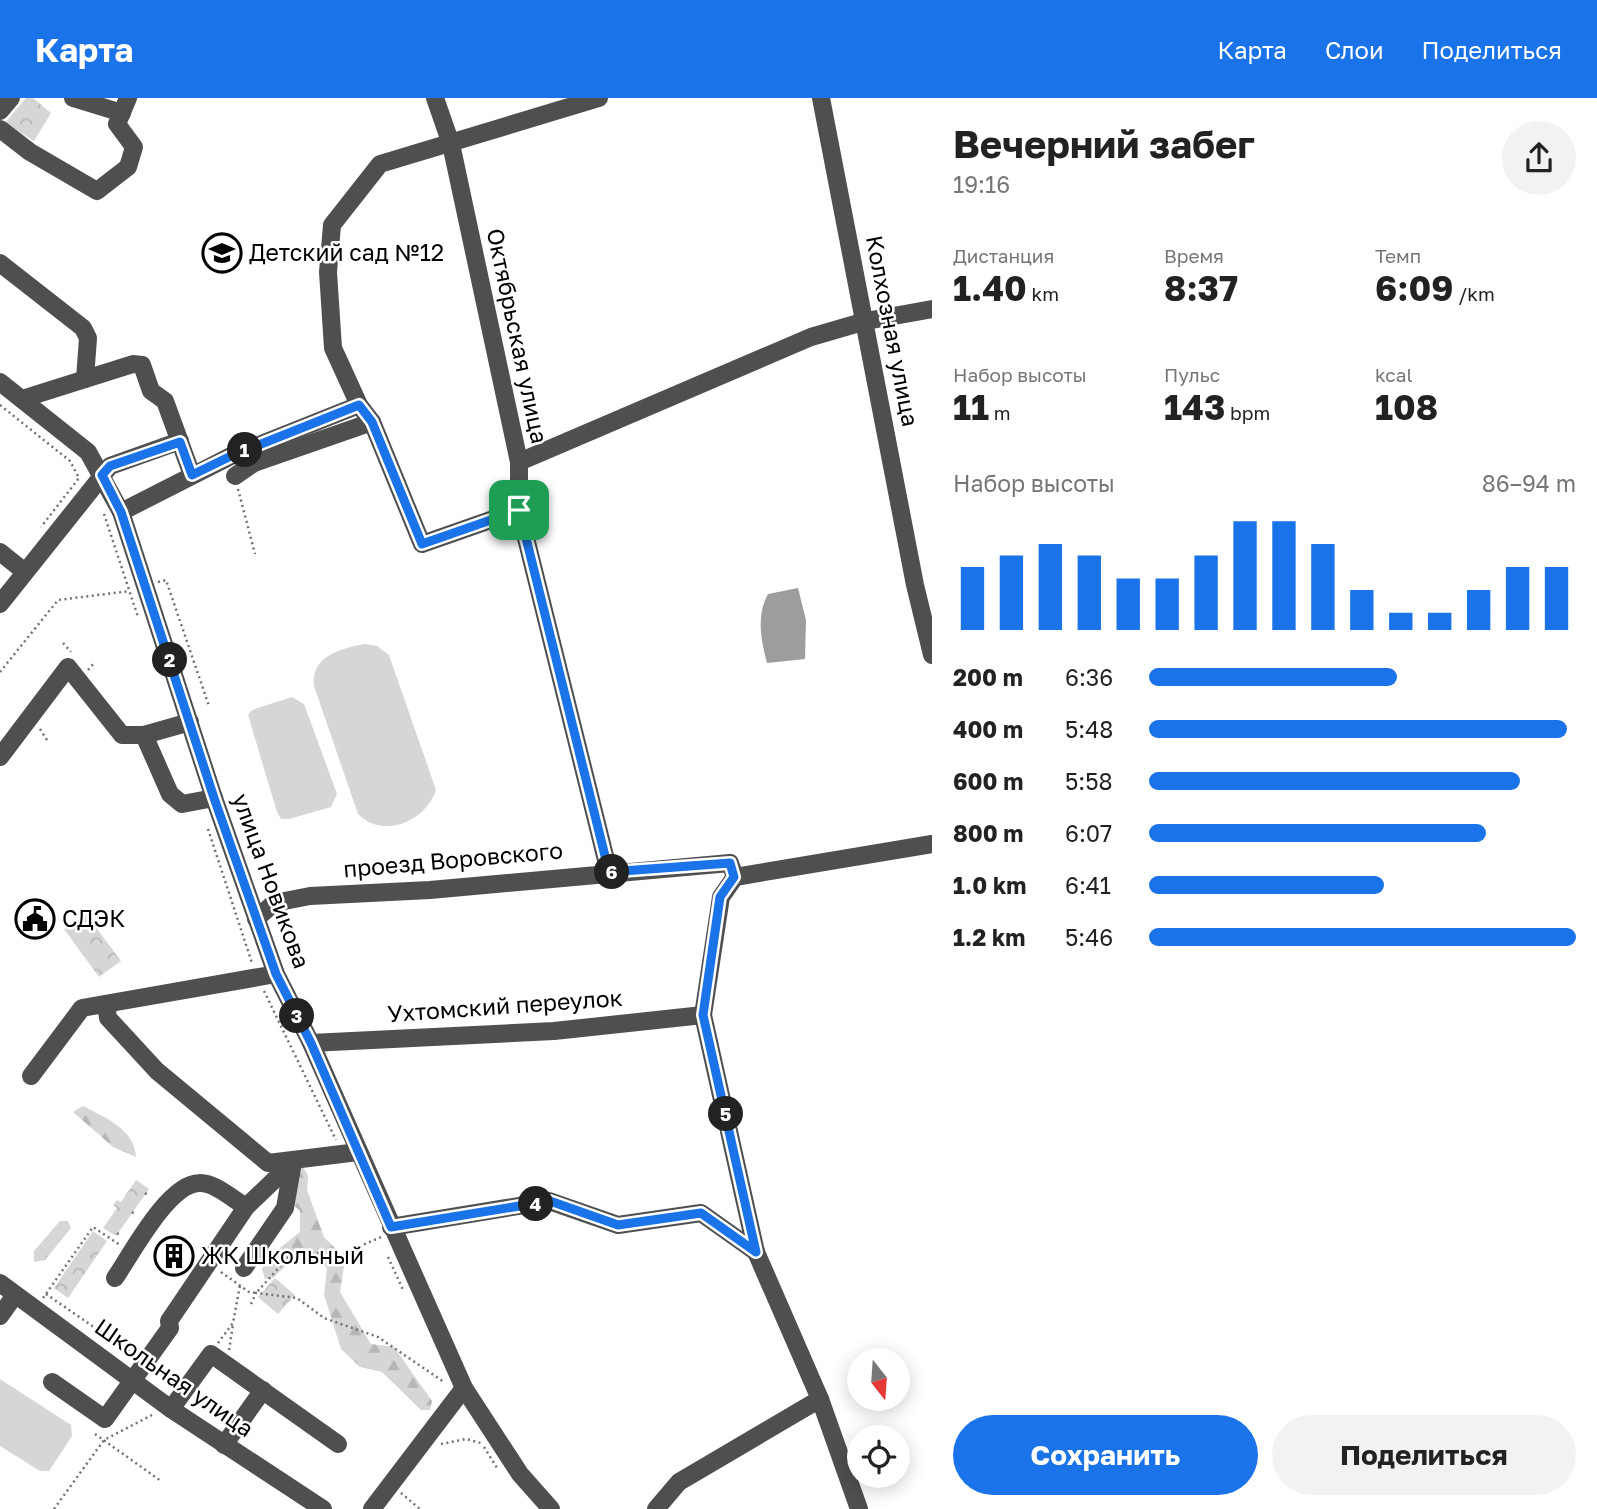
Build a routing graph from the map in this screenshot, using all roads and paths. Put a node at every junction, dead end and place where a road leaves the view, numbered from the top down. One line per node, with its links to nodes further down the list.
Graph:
1 (11, 98): 7 (street)
2 (73, 98): 6 (street)
3 (435, 98): 9 (street, Октябрьская улица)
4 (598, 98): 9 (street)
5 (821, 98): 12 (street, Колхозная улица)
6 (125, 105): 8 (street)
7 (0, 111)
8 (0, 129)
9 (451, 144): 17 (street); 20 (street, Октябрьская улица)
10 (0, 263): 13 (street)
11 (932, 309): 12 (street)
12 (866, 321): 20 (street); 31 (street, Колхозная улица)
13 (85, 379): 15 (street); 19 (street)
14 (0, 382): 15 (street, улица Новикова)
15 (22, 400): 21 (street, улица Новикова)
16 (0, 405): 26 (path)
17 (359, 405): 18 (street); 22 (street)
18 (372, 422): 23 (street); 24 (street)
19 (180, 442): 21 (street); 22 (street)
20 (519, 462): 24 (street, Октябрьская улица)
21 (102, 475): 25 (street, улица Новикова); 29 (street)
22 (192, 475): 25 (street)
23 (235, 476): 28 (path)
24 (519, 510): 44 (street, Октябрьская улица)
25 (121, 512): 39 (street, улица Новикова)
26 (38, 530)
27 (0, 552): 29 (street)
28 (255, 554)
29 (26, 572): 33 (street)
30 (155, 583): 38 (path)
31 (924, 583): 36 (street, Колхозная улица)
32 (130, 591): 37 (path)
33 (0, 604)
34 (63, 643): 35 (path)
35 (69, 655)
36 (932, 655)
37 (0, 672)
38 (209, 706)
39 (190, 722): 40 (street); 42 (street, улица Новикова)
40 (144, 734): 41 (street); 42 (street)
41 (0, 757)
42 (214, 798): 46 (street, улица Новикова)
43 (932, 844): 45 (street)
44 (609, 872): 45 (street, проезд Воровского); 46 (street, проезд Воровского)
45 (734, 877): 49 (street)
46 (256, 919): 47 (street, улица Новикова)
47 (276, 974): 48 (street); 50 (street, улица Новикова)
48 (106, 1003): 51 (street); 53 (street)
49 (703, 1015): 50 (street, Ухтомский переулок); 60 (street)
50 (311, 1043): 52 (street, улица Новикова)
51 (32, 1076)
52 (358, 1152): 53 (street); 59 (street, улица Новикова)
53 (293, 1162): 56 (street); 63 (street)
54 (145, 1193): 55 (path)
55 (149, 1196)
56 (247, 1207): 61 (street); 74 (street)
57 (132, 1212): 58 (path)
58 (136, 1215)
59 (386, 1232): 60 (street); 66 (path); 76 (street, улица Новикова)
60 (756, 1252): 78 (street)
61 (132, 1254): 64 (street); 67 (path)
62 (223, 1273): 63 (path)
63 (242, 1277): 66 (path); 72 (path)
64 (115, 1278)
65 (0, 1283): 68 (street, Школьная улица)
66 (256, 1293): 69 (path); 76 (path)
67 (46, 1294): 70 (path); 73 (path)
68 (15, 1295): 70 (street, Школьная улица); 71 (street)
69 (251, 1304)
70 (36, 1309): 74 (street, Школьная улица)
71 (0, 1316)
72 (211, 1354): 77 (street); 79 (street)
73 (142, 1360)
74 (132, 1381): 79 (street, Школьная улица); 80 (street)
75 (52, 1382): 80 (street)
76 (457, 1387): 89 (street); 91 (street, улица Новикова)
77 (263, 1390): 82 (street); 84 (street)
78 (820, 1399): 92 (street); 93 (street)
79 (164, 1410): 80 (path); 84 (street, Школьная улица)
80 (101, 1431): 85 (path); 87 (path)
81 (481, 1443): 83 (path)
82 (338, 1444)
83 (438, 1444)
84 (224, 1445): 88 (street, Школьная улица)
85 (161, 1481)
86 (401, 1493): 90 (path)
87 (54, 1509)
88 (323, 1509)
89 (372, 1509)
90 (420, 1509)
91 (551, 1509)
92 (656, 1509)
93 (859, 1509)

